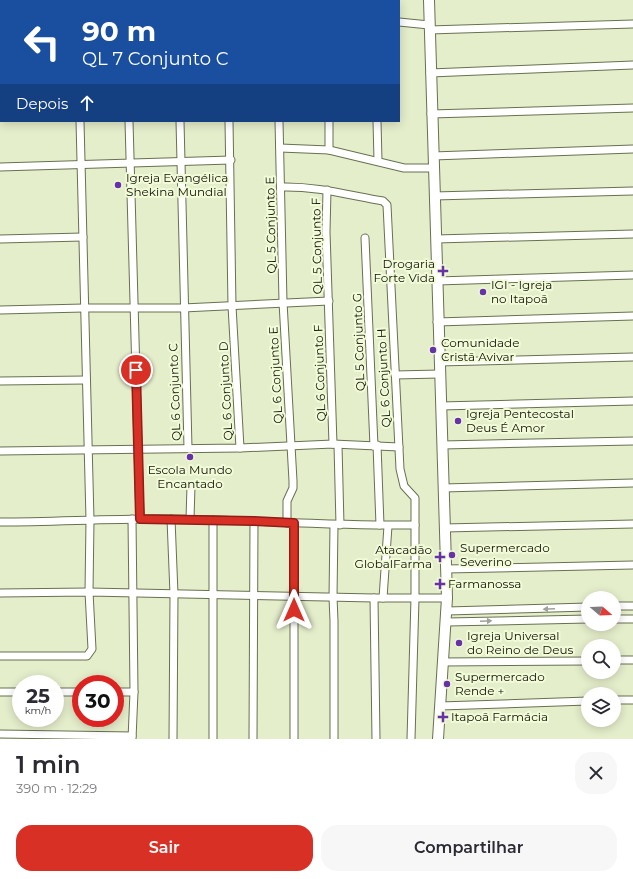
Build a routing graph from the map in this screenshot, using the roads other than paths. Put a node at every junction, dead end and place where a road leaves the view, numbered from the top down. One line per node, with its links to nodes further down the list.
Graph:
1 (429, 0): 4 (street)
2 (400, 22): 4 (street)
3 (633, 24): 4 (street)
4 (429, 27): 6 (street)
5 (633, 65): 6 (street)
6 (430, 73): 8 (street)
7 (633, 108): 8 (street)
8 (432, 114): 19 (street)
9 (80, 122): 24 (street)
10 (129, 122): 23 (street)
11 (180, 122): 22 (street, QL 6 Conjunto C)
12 (229, 122): 20 (street, QL 6 Conjunto D)
13 (279, 122): 16 (street, QL 5 Conjunto E)
14 (328, 122): 18 (street)
15 (377, 122): 21 (street)
16 (280, 148): 18 (street); 27 (street, QL 5 Conjunto E)
17 (633, 149): 19 (street)
18 (329, 150): 21 (street)
19 (433, 156): 26 (street)
20 (231, 160): 22 (street); 40 (street, QL 6 Conjunto D)
21 (378, 161): 26 (street)
22 (181, 162): 23 (street); 43 (street, QL 6 Conjunto C)
23 (131, 164): 24 (street); 42 (street)
24 (81, 165): 25 (street); 32 (street)
25 (0, 167)
26 (434, 168): 30 (street)
27 (281, 187): 28 (street, QL 5 Conjunto F); 39 (street, QL 5 Conjunto E)
28 (327, 190): 38 (street, QL 5 Conjunto F); 50 (street, QL 6 Conjunto H)
29 (633, 191): 30 (street)
30 (434, 196): 35 (street)
31 (633, 234): 35 (street)
32 (83, 237): 34 (street); 41 (street)
33 (365, 238): 59 (street, QL 5 Conjunto G)
34 (0, 239)
35 (436, 239): 37 (street)
36 (633, 275): 37 (street)
37 (437, 282): 46 (street)
38 (329, 301): 39 (street); 56 (street, QL 6 Conjunto F)
39 (283, 302): 40 (street); 58 (street, QL 6 Conjunto E)
40 (232, 306): 43 (street); 63 (street, QL 6 Conjunto D)
41 (84, 308): 42 (street); 44 (street); 51 (street)
42 (133, 308): 43 (street); 61 (street)
43 (183, 308): 62 (street, QL 6 Conjunto C)
44 (0, 310)
45 (633, 316): 46 (street)
46 (438, 322): 48 (street)
47 (633, 357): 48 (street)
48 (439, 362): 49 (street)
49 (439, 374): 50 (street); 54 (street)
50 (395, 375): 60 (street, QL 6 Conjunto H)
51 (86, 380): 52 (street); 64 (street)
52 (0, 381)
53 (633, 401): 54 (street)
54 (441, 406): 57 (street)
55 (633, 441): 57 (street)
56 (335, 444): 58 (street); 59 (street); 79 (street, QL 6 Conjunto F)
57 (442, 445): 68 (street)
58 (290, 446): 63 (street); 77 (street, QL 6 Conjunto E)
59 (375, 446): 60 (street); 80 (street, QL 5 Conjunto G)
60 (399, 447): 81 (street, QL 6 Conjunto H)
61 (139, 448): 62 (street, QL 6 Conjunto C); 64 (street, QL 6 Conjunto C); 70 (street)
62 (188, 448): 63 (street, QL 6 Conjunto D)
63 (240, 448)
64 (88, 450): 65 (street, QL 6 Conjunto C); 73 (street)
65 (0, 451)
66 (633, 483): 68 (street)
67 (191, 486): 72 (street)
68 (443, 488): 83 (street)
69 (132, 519): 70 (street); 73 (street); 88 (street)
70 (140, 519): 71 (street)
71 (171, 519): 72 (street); 90 (street)
72 (190, 519): 74 (street)
73 (90, 520): 76 (street); 86 (street)
74 (213, 520): 75 (street); 89 (street)
75 (254, 521): 77 (street); 91 (street)
76 (0, 522)
77 (291, 523): 79 (street); 92 (street, QL 6 Conjunto E)
78 (633, 524): 83 (street)
79 (337, 525): 80 (street); 93 (street, QL 6 Conjunto F)
80 (380, 525): 82 (street)
81 (414, 525): 82 (street); 96 (street, QL 6 Conjunto H)
82 (388, 526): 95 (street)
83 (444, 528): 85 (street)
84 (633, 565): 85 (street)
85 (446, 570): 97 (street)
86 (89, 592): 87 (street); 88 (street); 106 (street)
87 (0, 593)
88 (133, 593): 90 (street); 114 (street)
89 (214, 593): 90 (street); 91 (street); 124 (street)
90 (174, 594): 123 (street)
91 (253, 596): 92 (street); 125 (street)
92 (294, 596): 93 (street); 126 (street, QL 6 Conjunto E)
93 (333, 597): 94 (street); 127 (street, QL 6 Conjunto F)
94 (374, 598): 95 (street); 128 (street)
95 (383, 598): 96 (street)
96 (415, 598): 97 (street); 129 (street, QL 6 Conjunto H)
97 (447, 598): 101 (street)
98 (621, 606): 99 (street)
99 (633, 606)
100 (581, 607): 101 (street, one-way to 101)
101 (447, 611): 105 (street)
102 (581, 619): 105 (street, one-way to 102)
103 (621, 619): 104 (street)
104 (633, 619)
105 (447, 622): 110 (street)
106 (0, 656)
107 (621, 660): 108 (street)
108 (633, 660)
109 (581, 661): 110 (street)
110 (443, 662): 118 (street)
111 (0, 692): 112 (street)
112 (12, 692)
113 (124, 692): 114 (street)
114 (134, 692): 122 (street)
115 (621, 700): 116 (street)
116 (633, 700)
117 (581, 701): 118 (street)
118 (440, 706): 130 (street)
119 (2, 736): 120 (street)
120 (45, 737): 121 (street)
121 (87, 737): 122 (street)
122 (132, 737)
123 (173, 739)
124 (213, 739)
125 (253, 739)
126 (294, 739)
127 (334, 739)
128 (376, 739)
129 (411, 739)
130 (438, 739)

